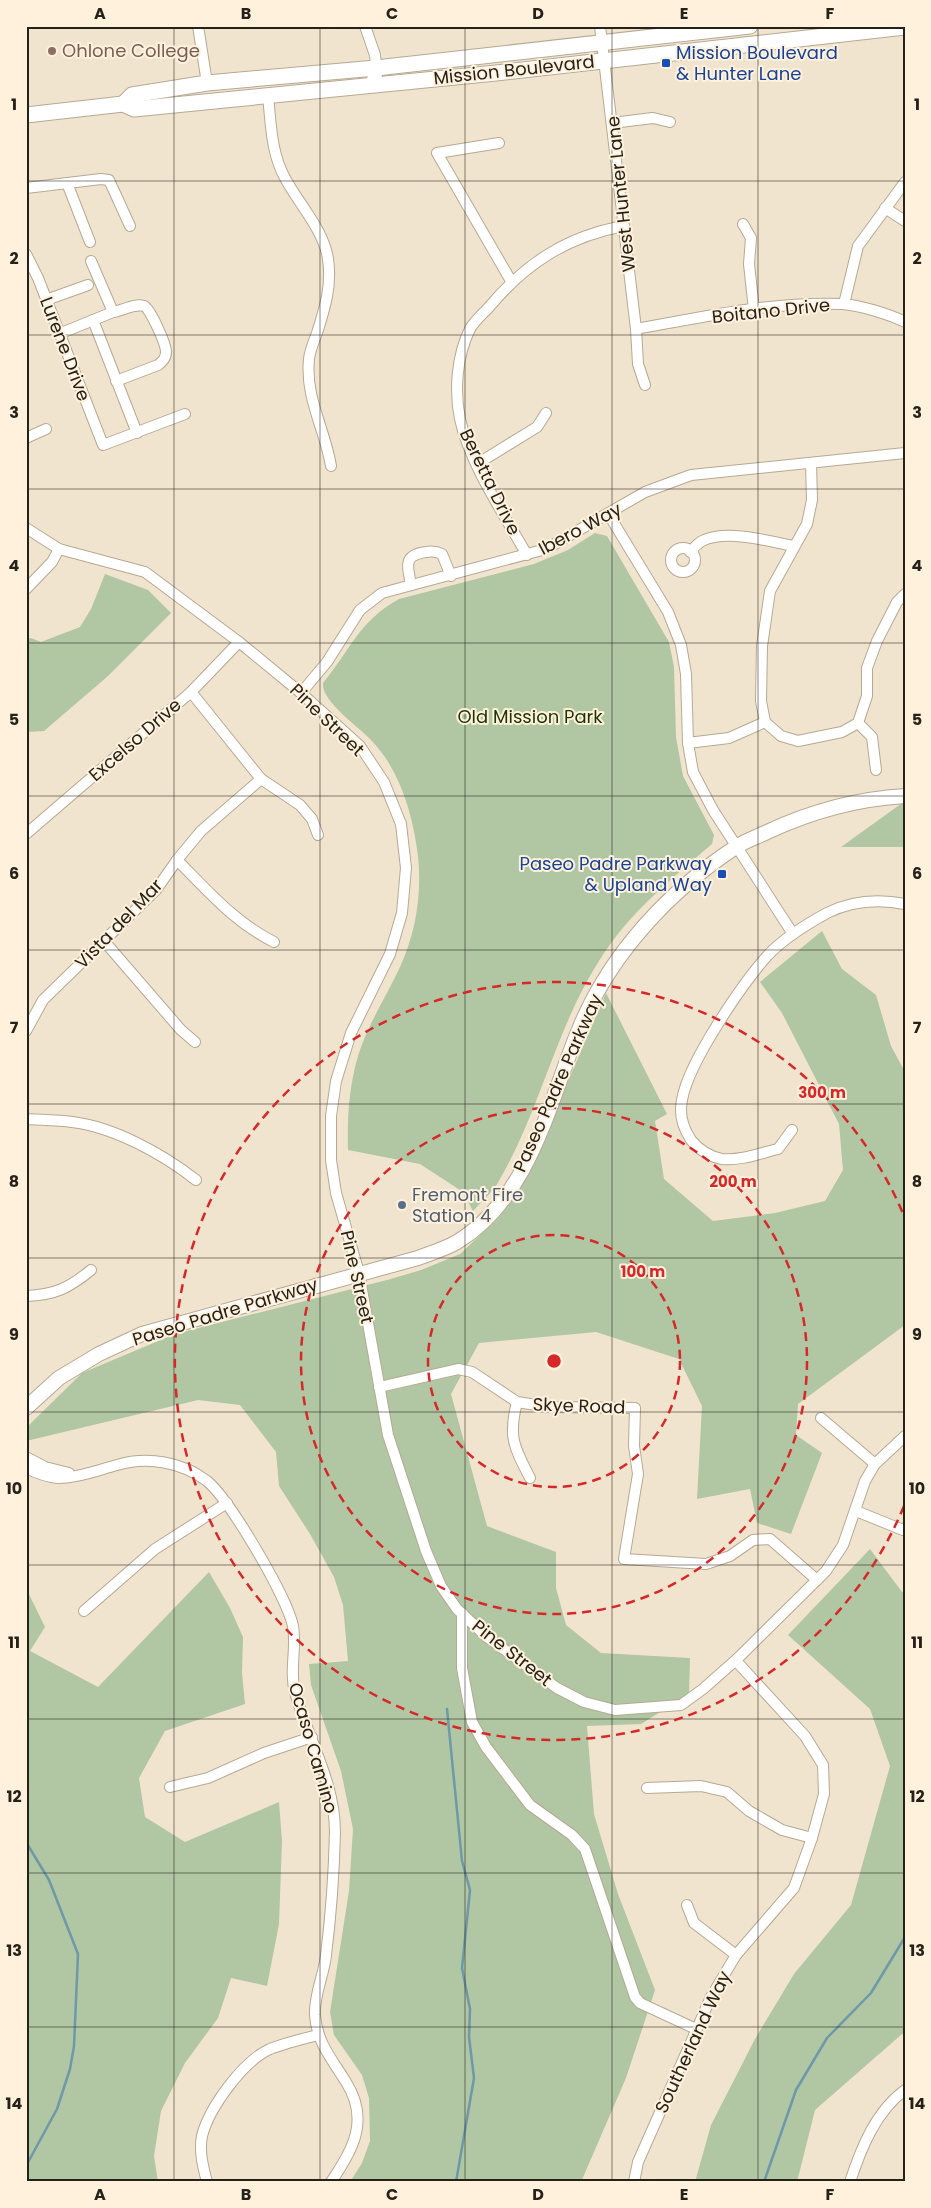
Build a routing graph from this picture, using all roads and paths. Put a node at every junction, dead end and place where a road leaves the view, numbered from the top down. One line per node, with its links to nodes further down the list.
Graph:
1 (198, 26): 9 (street)
2 (365, 26): 8 (street)
3 (600, 26): 6 (street, West Hunter Lane)
4 (750, 26): 6 (main road, Mission Boulevard)
5 (905, 27): 7 (main road, Mission Boulevard)
6 (602, 43): 7 (street, West Hunter Lane); 8 (main road, Mission Boulevard)
7 (605, 59): 10 (main road, Mission Boulevard); 15 (street, West Hunter Lane)
8 (376, 68): 9 (main road, Mission Boulevard); 10 (street)
9 (206, 83): 12 (main road, Mission Boulevard)
10 (370, 86): 11 (main road, Mission Boulevard)
11 (268, 96): 12 (main road, Mission Boulevard); 48 (street)
12 (124, 104): 13 (main road, Mission Boulevard)
13 (26, 115)
14 (670, 122): 15 (street)
15 (612, 123): 24 (street, West Hunter Lane)
16 (499, 143): 28 (street)
17 (905, 182): 20 (street)
18 (67, 183): 19 (street); 23 (street); 25 (street)
19 (26, 188)
20 (885, 208): 21 (street); 31 (street)
21 (905, 221)
22 (743, 224): 32 (street)
23 (130, 226)
24 (624, 226): 28 (street, Beretta Drive); 36 (street, West Hunter Lane)
25 (90, 242)
26 (26, 254): 30 (street, Lurene Drive)
27 (91, 261): 33 (street)
28 (511, 281): 47 (street, Beretta Drive)
29 (88, 285): 30 (street)
30 (46, 300): 37 (street, Lurene Drive)
31 (844, 304): 32 (street, Boitano Drive); 35 (street, Boitano Drive)
32 (754, 310): 36 (street, Boitano Drive)
33 (113, 312): 34 (street); 38 (street)
34 (93, 320): 37 (street); 38 (street)
35 (905, 322)
36 (636, 329): 39 (street, West Hunter Lane)
37 (59, 334): 43 (street, Lurene Drive)
38 (116, 381): 43 (street)
39 (645, 386)
40 (546, 413): 47 (street)
41 (185, 414): 43 (street)
42 (46, 429): 44 (street)
43 (137, 432)
44 (26, 438)
45 (905, 453): 46 (street, Ibero Way)
46 (811, 463): 49 (street, Ibero Way); 51 (street)
47 (477, 464): 54 (street, Beretta Drive)
48 (332, 466)
49 (609, 515): 54 (street, Ibero Way); 64 (street)
50 (26, 528): 52 (street, Pine Street)
51 (794, 546): 53 (street); 62 (street)
52 (59, 548): 57 (street); 59 (street, Pine Street)
53 (690, 552)
54 (527, 556): 55 (street, Ibero Way)
55 (451, 576): 56 (street, Ibero Way); 56 (street)
56 (410, 586): 61 (street, Ibero Way)
57 (26, 589)
58 (905, 594): 63 (street)
59 (239, 642): 60 (street, Excelso Drive); 61 (street, Pine Street)
60 (191, 692): 66 (street); 68 (street, Excelso Drive)
61 (301, 692): 82 (street, Pine Street)
62 (765, 722): 63 (street); 64 (street)
63 (858, 723): 65 (street)
64 (688, 743): 70 (street)
65 (876, 770)
66 (261, 779): 69 (street); 71 (street, Vista del Mar)
67 (905, 796): 70 (main road, Paseo Padre Parkway)
68 (26, 834)
69 (318, 835)
70 (737, 846): 73 (street); 82 (main road, Paseo Padre Parkway)
71 (177, 860): 74 (street, Vista del Mar); 75 (street)
72 (905, 904): 73 (street)
73 (794, 934): 79 (street)
74 (104, 941): 76 (street, Vista del Mar); 77 (street)
75 (274, 942)
76 (26, 1031)
77 (195, 1042)
78 (26, 1119): 80 (street)
79 (792, 1130)
80 (196, 1180)
81 (91, 1270): 83 (street)
82 (358, 1273): 84 (street, Pine Street); 86 (main road, Paseo Padre Parkway)
83 (26, 1296)
84 (379, 1386): 85 (street, Skye Road); 99 (street, Pine Street)
85 (517, 1402): 93 (street); 97 (street, Skye Road)
86 (26, 1408)
87 (820, 1418): 90 (street)
88 (905, 1436): 90 (street, Pine Street)
89 (26, 1457): 92 (street, Ocaso Camino)
90 (875, 1464): 95 (street, Pine Street)
91 (26, 1468): 92 (street, Ocaso Camino)
92 (82, 1475): 94 (street, Ocaso Camino)
93 (530, 1478)
94 (227, 1503): 98 (street); 101 (street, Ocaso Camino)
95 (856, 1511): 96 (street); 97 (street, Pine Street)
96 (905, 1528)
97 (817, 1580): 100 (street, Pine Street)
98 (84, 1611)
99 (462, 1613): 100 (street, Pine Street); 107 (street)
100 (737, 1659): 104 (street, Southerland Way)
101 (312, 1737): 102 (street); 108 (street, Ocaso Camino)
102 (170, 1787)
103 (647, 1788): 104 (street)
104 (812, 1838): 106 (street, Southerland Way)
105 (687, 1905): 106 (street)
106 (736, 1955): 107 (street, Southerland Way)
107 (696, 2029): 112 (street, Southerland Way)
108 (318, 2035): 110 (street); 111 (street, Ocaso Camino)
109 (905, 2090): 113 (street)
110 (207, 2182)
111 (331, 2182)
112 (634, 2182)
113 (850, 2182)

